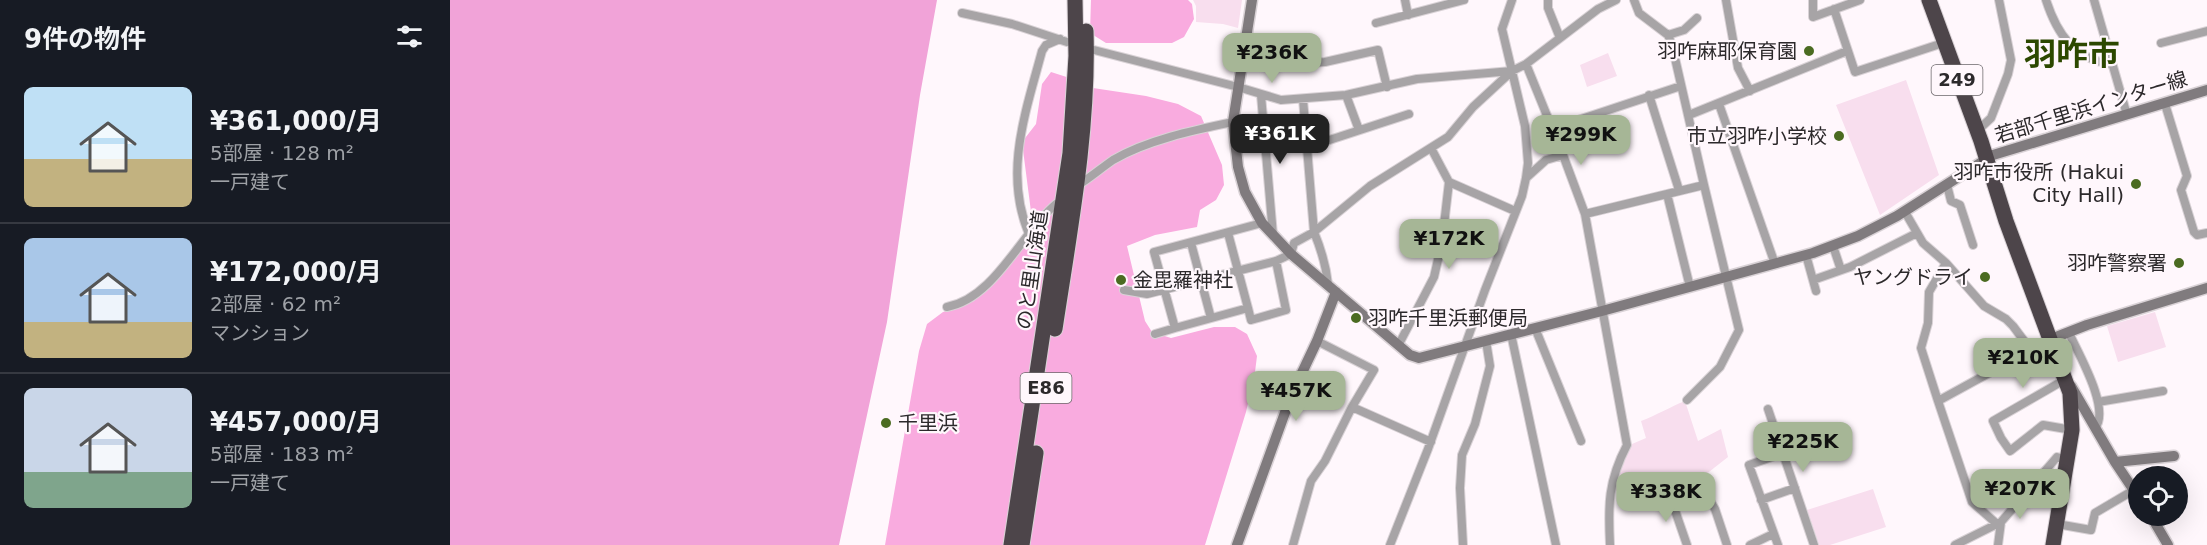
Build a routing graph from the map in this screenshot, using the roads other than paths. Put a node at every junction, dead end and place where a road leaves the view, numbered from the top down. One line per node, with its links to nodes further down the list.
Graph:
1 (1075, 0): 134 (highway, のと里山海道 / E86)
2 (1085, 0): 135 (highway, のと里山海道 / E86)
3 (1252, 0): 30 (street)
4 (1405, 0): 20 (street)
5 (1464, 0): 17 (street)
6 (1512, 0): 33 (street)
7 (1548, 0): 25 (street)
8 (1616, 0): 25 (street)
9 (1635, 0): 24 (street)
10 (1726, 0): 38 (street)
11 (1813, 0): 18 (street)
12 (1860, 0): 18 (street)
13 (1929, 0): 26 (highway, 249)
14 (2000, 0): 51 (street)
15 (2046, 0): 32 (street)
16 (2094, 0): 32 (street)
17 (1445, 2): 20 (street)
18 (1834, 9): 29 (street)
19 (962, 13): 72 (street)
20 (1408, 15): 22 (street)
21 (1697, 18): 24 (street)
22 (1377, 23)
23 (2207, 31): 27 (street)
24 (1668, 35): 34 (street)
25 (1560, 38): 31 (street)
26 (1943, 43): 29 (street); 51 (highway, 249)
27 (2161, 43)
28 (1094, 50): 35 (street)
29 (1847, 51): 38 (street)
30 (1242, 59): 35 (street); 36 (street)
31 (1526, 64): 33 (street); 49 (street)
32 (2111, 64): 46 (street)
33 (1512, 71): 36 (street); 53 (street); 56 (street)
34 (1681, 86): 41 (street); 47 (street)
35 (1238, 87): 39 (street); 48 (street)
36 (1387, 87): 40 (street)
37 (2207, 90): 44 (street, 若部千里浜インター線)
38 (1750, 91): 43 (street)
39 (1261, 95): 42 (street); 73 (street)
40 (1347, 95): 42 (street); 50 (street)
41 (1649, 95): 49 (street); 61 (street)
42 (1303, 99): 52 (street)
43 (1719, 104): 47 (street); 81 (street)
44 (2165, 104): 46 (street, 若部千里浜インター線); 71 (street)
45 (1409, 114): 50 (street)
46 (2127, 115): 55 (street, 若部千里浜インター線)
47 (1689, 116): 60 (street)
48 (1233, 122): 57 (street); 67 (street)
49 (1551, 129): 54 (street)
50 (1359, 130): 52 (street)
51 (1977, 131): 55 (highway, 249)
52 (1308, 147): 69 (street)
53 (1431, 148): 58 (street); 69 (street)
54 (1563, 155): 56 (street); 66 (street)
55 (1986, 159): 59 (street, 若部千里浜インター線); 103 (highway, 249)
56 (1526, 178): 64 (street)
57 (1083, 182)
58 (1449, 182): 64 (street); 106 (street)
59 (1947, 185): 65 (street, 若部千里浜インター線); 75 (street)
60 (1704, 186): 61 (street); 84 (street)
61 (1680, 190): 62 (street)
62 (1667, 194): 66 (street); 88 (street)
63 (1056, 204): 72 (street)
64 (1515, 211): 107 (street)
65 (1905, 212): 70 (street); 76 (street, 若部千里浜インター線)
66 (1585, 214): 96 (street)
67 (1262, 223): 68 (street); 73 (street)
68 (1228, 232): 74 (street); 82 (street)
69 (1314, 232): 77 (street); 87 (street)
70 (1917, 233): 80 (street); 83 (street)
71 (2207, 233)
72 (1029, 234): 94 (street)
73 (1273, 237): 77 (street)
74 (1191, 243): 85 (street); 90 (street)
75 (1973, 245)
76 (1833, 246): 78 (street, 若部千里浜インター線); 83 (street)
77 (1291, 254): 79 (street); 87 (street)
78 (1806, 255): 81 (street, 若部千里浜インター線); 86 (street)
79 (1276, 261): 82 (street); 95 (street)
80 (1946, 263): 108 (street); 112 (street)
81 (1775, 264): 84 (street, 若部千里浜インター線)
82 (1238, 270): 85 (street); 95 (street)
83 (1841, 270): 86 (street)
84 (1726, 277): 88 (street, 若部千里浜インター線); 111 (street)
85 (1202, 280): 90 (street); 97 (street)
86 (1813, 280): 92 (street)
87 (1328, 284): 93 (street)
88 (1690, 287): 96 (street, 若部千里浜インター線)
89 (2207, 288): 100 (street)
90 (1165, 289): 91 (street); 98 (street)
91 (1124, 290)
92 (1816, 291)
93 (1336, 292): 104 (street); 106 (street)
94 (947, 307)
95 (1248, 308): 97 (street)
96 (1602, 311): 99 (street, 若部千里浜インター線); 141 (street)
97 (1211, 318): 98 (street)
98 (1175, 328): 101 (street)
99 (1535, 328): 102 (street, 若部千里浜インター線); 118 (street)
100 (2069, 333): 103 (street); 113 (street)
101 (1155, 334)
102 (1511, 334): 105 (street, 若部千里浜インター線); 140 (street)
103 (2051, 339): 108 (street); 109 (highway, 249)
104 (1317, 341): 114 (street); 136 (street)
105 (1486, 341): 107 (street, 若部千里浜インター線); 139 (street)
106 (1399, 344): 107 (street, 若部千里浜インター線)
107 (1466, 346): 119 (street)
108 (2031, 350): 112 (street)
109 (2064, 375): 116 (highway, 249); 116 (street); 117 (street)
110 (2163, 391): 113 (street)
111 (1687, 400)
112 (1938, 401): 130 (street)
113 (2098, 402): 117 (street)
114 (1352, 406): 119 (street); 137 (street)
115 (1768, 409): 120 (street)
116 (2072, 427): 117 (street); 122 (highway, 249)
117 (2095, 428): 123 (street)
118 (1581, 441)
119 (1431, 442): 138 (street)
120 (1783, 453): 125 (street); 129 (street)
121 (2174, 456): 123 (street)
122 (2068, 460): 130 (street); 131 (highway, 249)
123 (2115, 462): 124 (street)
124 (2128, 482)
125 (1795, 488): 129 (street); 146 (street)
126 (1704, 491): 143 (street)
127 (1670, 493): 142 (street)
128 (2128, 498): 131 (street)
129 (1761, 500): 133 (street)
130 (1999, 523): 147 (street); 148 (street)
131 (2057, 524): 149 (highway, 249)
132 (2157, 526): 150 (street)
133 (1773, 534): 144 (street); 145 (street)
134 (1011, 545)
135 (1022, 545)
136 (1238, 545)
137 (1293, 545)
138 (1390, 545)
139 (1463, 545)
140 (1556, 545)
141 (1610, 545)
142 (1687, 545)
143 (1727, 545)
144 (1750, 545)
145 (1778, 545)
146 (1814, 545)
147 (1955, 545)
148 (1998, 545)
149 (2053, 545)
150 (2168, 545)

